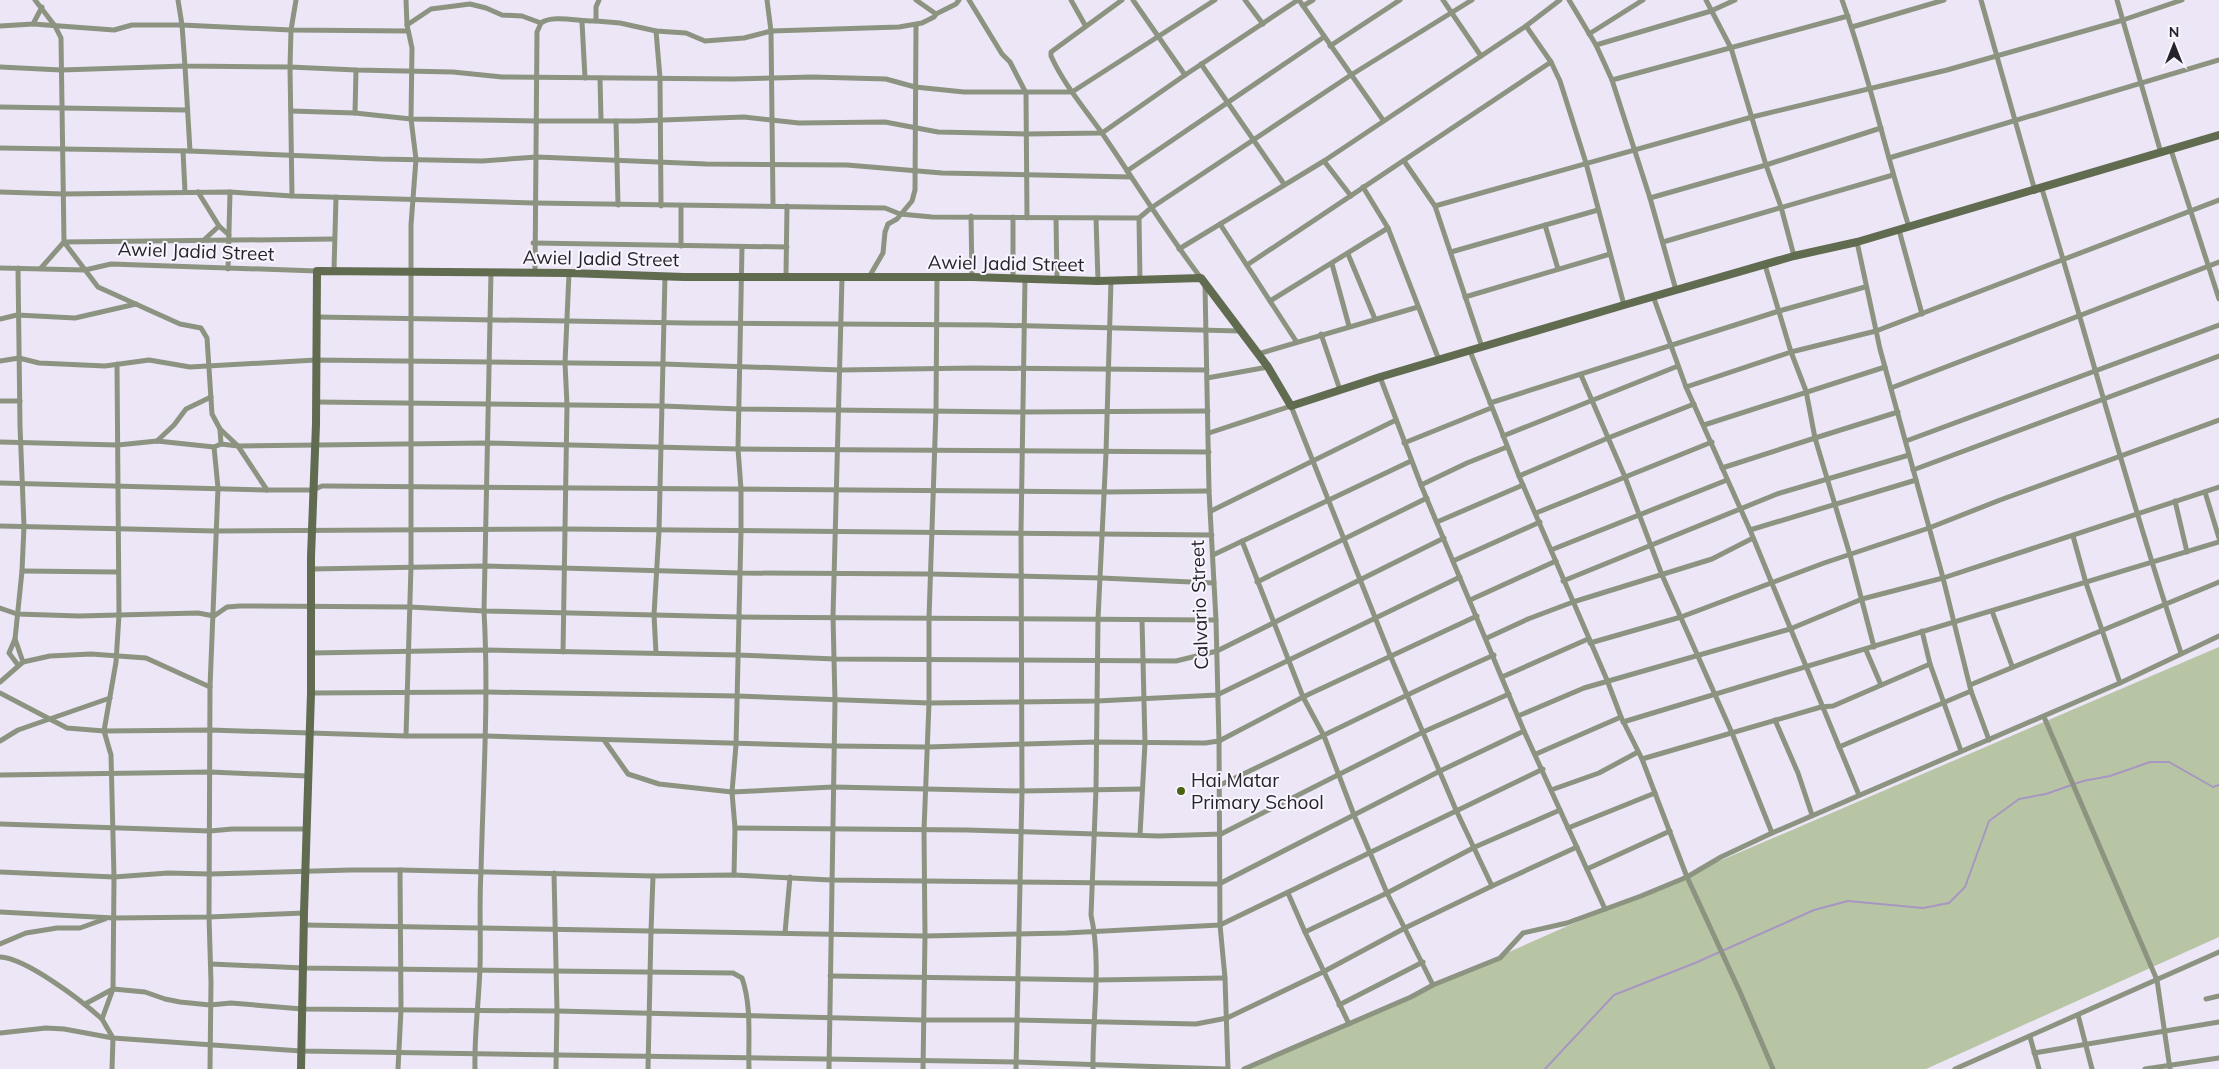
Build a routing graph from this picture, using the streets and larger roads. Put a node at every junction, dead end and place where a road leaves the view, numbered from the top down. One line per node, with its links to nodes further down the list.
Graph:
1 (35, 0): 32 (street)
2 (178, 0): 43 (street)
3 (296, 0): 51 (street)
4 (406, 0): 44 (street)
5 (599, 0): 38 (street)
6 (767, 0): 54 (street)
7 (916, 0): 35 (street)
8 (959, 0): 35 (street)
9 (969, 0): 84 (street)
10 (1071, 0): 46 (street)
11 (1122, 0): 46 (street)
12 (1133, 0): 56 (street)
13 (1215, 0): 56 (street)
14 (1245, 0): 42 (street)
15 (1298, 0): 31 (street); 42 (street)
16 (1312, 0): 31 (street)
17 (1400, 0): 59 (street)
18 (1443, 0): 34 (street)
19 (1472, 0): 34 (street)
20 (1560, 0): 49 (street)
21 (1569, 0): 55 (street)
22 (1642, 0): 30 (street)
23 (1706, 0): 33 (street)
24 (1735, 0): 33 (street)
25 (1842, 0): 36 (street)
26 (1944, 0): 50 (street)
27 (1980, 0): 61 (street)
28 (2117, 0): 37 (street)
29 (2182, 0): 37 (street)
30 (1633, 2): 55 (street)
31 (1303, 6): 57 (street)
32 (42, 7): 41 (street); 48 (street)
33 (1711, 11): 58 (street); 60 (street)
34 (1452, 13): 62 (street); 73 (street)
35 (936, 14): 45 (street)
36 (1848, 16): 50 (street); 60 (street)
37 (2123, 20): 61 (street); 80 (street)
38 (596, 21): 39 (street); 53 (street)
39 (582, 22): 40 (street); 75 (street)
40 (541, 23): 44 (street); 74 (street)
41 (33, 24): 47 (street); 48 (street)
42 (1263, 24): 65 (street)
43 (182, 25): 48 (street); 51 (street); 66 (street)
44 (407, 25): 52 (street)
45 (916, 25): 54 (street); 81 (street)
46 (1085, 25): 83 (street)
47 (0, 26)
48 (55, 26): 69 (street)
49 (1526, 26): 62 (street); 64 (street)
50 (1852, 27): 82 (street)
51 (291, 30): 52 (street); 68 (street)
52 (408, 31): 71 (street)
53 (656, 31): 54 (street); 77 (street)
54 (771, 31): 78 (street)
55 (1589, 34): 58 (street)
56 (1157, 37): 72 (street); 83 (street)
57 (1324, 37): 59 (street); 85 (street)
58 (1596, 45): 79 (street)
59 (1330, 46): 73 (street)
60 (1731, 48): 79 (street); 91 (street)
61 (1997, 55): 82 (street); 99 (street)
62 (1481, 56): 96 (street)
63 (2219, 60): 80 (street)
64 (1551, 62): 119 (street); 120 (street)
65 (1201, 64): 72 (street); 85 (street)
66 (184, 66): 68 (street); 69 (street); 88 (street)
67 (0, 67): 69 (street)
68 (290, 67): 70 (street); 89 (street)
69 (61, 70): 87 (street)
70 (356, 70): 71 (street); 90 (street)
71 (412, 72): 74 (street); 92 (street)
72 (1184, 75): 102 (street)
73 (1351, 75): 96 (street); 105 (street)
74 (536, 77): 75 (street); 97 (street)
75 (585, 78): 76 (street)
76 (600, 78): 77 (street); 93 (street)
77 (660, 78): 78 (street); 94 (street)
78 (773, 79): 81 (street); 95 (street)
79 (1612, 80): 108 (street)
80 (2141, 85): 99 (street); 111 (street)
81 (915, 87): 84 (street); 100 (street)
82 (1871, 90): 91 (street); 101 (street)
83 (1072, 92): 84 (street); 102 (street)
84 (1026, 93): 103 (street)
85 (1227, 103): 105 (street); 123 (street)
86 (0, 107): 87 (street)
87 (63, 108): 88 (street); 107 (street)
88 (186, 110): 110 (street)
89 (291, 111): 90 (street); 112 (street)
90 (355, 113): 92 (street)
91 (1752, 117): 108 (street); 122 (street)
92 (411, 119): 97 (street); 115 (street)
93 (602, 120): 97 (street); 98 (street)
94 (660, 120): 95 (street); 98 (street); 117 (street)
95 (774, 120): 100 (street); 121 (street)
96 (1383, 120): 118 (street)
97 (537, 121): 113 (street)
98 (616, 121): 116 (street)
99 (2016, 121): 114 (street); 130 (street)
100 (916, 128): 103 (street); 124 (street)
101 (1881, 128): 114 (street); 122 (street)
102 (1102, 133): 103 (street); 123 (street)
103 (1026, 134): 125 (street)
104 (2219, 135): 109 (street)
105 (1253, 140): 128 (street); 149 (street)
106 (0, 148): 107 (street)
107 (64, 150): 110 (street); 135 (street)
108 (1635, 150): 120 (street); 139 (street)
109 (2171, 150): 111 (street); 152 (street)
110 (186, 151): 112 (street); 132 (street)
111 (2161, 153): 130 (street)
112 (291, 155): 115 (street); 136 (street)
113 (537, 158): 115 (street); 116 (street); 142 (street)
114 (1888, 158): 126 (street)
115 (416, 159): 140 (street)
116 (618, 161): 117 (street); 143 (street)
117 (660, 161): 121 (street); 145 (street)
118 (1324, 161): 128 (street); 137 (street)
119 (1404, 161): 129 (street); 148 (street)
120 (1586, 163): 148 (street); 151 (street)
121 (773, 164): 124 (street); 144 (street)
122 (1766, 165): 139 (street); 150 (street)
123 (1127, 171): 127 (street)
124 (917, 172): 125 (street); 153 (street)
125 (1027, 174): 127 (street); 156 (street)
126 (1893, 175): 150 (street); 163 (street)
127 (1131, 177): 149 (street)
128 (1284, 184): 160 (street)
129 (1363, 186): 137 (street); 164 (street)
130 (2038, 190): 163 (street); 181 (street)
131 (0, 192): 135 (street)
132 (185, 192): 133 (street); 135 (street)
133 (198, 192): 134 (street); 162 (street)
134 (230, 192): 136 (street); 166 (street)
135 (63, 194): 169 (street)
136 (292, 196): 138 (street)
137 (1351, 196): 184 (street)
138 (336, 197): 140 (street); 167 (street)
139 (1650, 198): 170 (street)
140 (412, 200): 142 (street); 195 (street)
141 (2219, 200): 152 (street)
142 (534, 203): 143 (street); 172 (street)
143 (618, 205): 145 (street)
144 (773, 205): 146 (street); 147 (street)
145 (661, 206): 146 (street)
146 (681, 206): 173 (street)
147 (787, 206): 153 (street); 175 (street)
148 (1435, 206): 177 (street)
149 (1151, 208): 159 (street); 176 (street)
150 (1781, 208): 170 (street); 180 (street)
151 (1598, 210): 161 (street); 179 (street)
152 (2190, 211): 181 (street); 186 (street)
153 (900, 214): 154 (street); 205 (street)
154 (971, 216): 155 (street); 203 (street)
155 (1013, 217): 156 (street); 206 (street)
156 (1027, 218): 157 (street)
157 (1056, 218): 158 (street); 208 (street)
158 (1096, 218): 159 (street); 210 (street)
159 (1139, 218): 209 (street)
160 (1220, 224): 176 (street); 184 (street)
161 (1544, 225): 177 (street); 191 (street)
162 (219, 226): 166 (street); 168 (street)
163 (1909, 226): 165 (street)
164 (1388, 228): 178 (street); 221 (street)
165 (1898, 230): 171 (street); 223 (street)
166 (229, 238): 167 (street); 168 (street); 190 (street)
167 (334, 239): 194 (street)
168 (204, 240): 169 (street)
169 (64, 242): 189 (street); 192 (street)
170 (1663, 242): 214 (street)
171 (1857, 242): 180 (street); 213 (street)
172 (533, 243): 173 (street); 197 (street)
173 (681, 246): 174 (street)
174 (742, 247): 175 (street); 200 (street)
175 (787, 247): 201 (street)
176 (1179, 249): 212 (street)
177 (1451, 252): 216 (street)
178 (1348, 254): 183 (street); 229 (street)
179 (1610, 254): 191 (street); 220 (street)
180 (1794, 256): 185 (street)
181 (2064, 260): 223 (street); 225 (street)
182 (2219, 262): 186 (street)
183 (1332, 264): 218 (street); 237 (street)
184 (1247, 265): 218 (street)
185 (1765, 265): 214 (street); 222 (street)
186 (2208, 266): 217 (street); 225 (street)
187 (0, 268): 188 (street, Awiel Jadid Street)
188 (18, 268): 189 (street, Awiel Jadid Street); 224 (street)
189 (41, 268): 192 (street, Awiel Jadid Street)
190 (228, 269): 192 (street, Awiel Jadid Street); 193 (street, Awiel Jadid Street)
191 (1558, 269): 216 (street)
192 (85, 270): 219 (street)
193 (317, 270): 194 (street, Awiel Jadid Street); 226 (street)
194 (334, 270): 195 (street, Awiel Jadid Street)
195 (411, 272): 196 (street, Awiel Jadid Street); 227 (street)
196 (491, 272): 197 (street, Awiel Jadid Street); 230 (street)
197 (534, 273): 198 (street, Awiel Jadid Street)
198 (569, 273): 199 (street, Awiel Jadid Street); 231 (street)
199 (665, 276): 200 (street, Awiel Jadid Street); 232 (street)
200 (740, 276): 201 (street, Awiel Jadid Street); 233 (street)
201 (786, 276): 204 (street, Awiel Jadid Street)
202 (937, 277): 203 (street, Awiel Jadid Street); 205 (street, Awiel Jadid Street); 235 (street)
203 (972, 277): 206 (street, Awiel Jadid Street)
204 (842, 278): 205 (street, Awiel Jadid Street); 234 (street)
205 (868, 278)
206 (1013, 278): 207 (street, Awiel Jadid Street)
207 (1025, 279): 208 (street, Awiel Jadid Street); 236 (street)
208 (1057, 280): 210 (street, Awiel Jadid Street)
209 (1140, 280): 211 (street, Awiel Jadid Street); 212 (street, Awiel Jadid Street)
210 (1098, 281): 211 (street, Awiel Jadid Street)
211 (1111, 281): 239 (street)
212 (1203, 281): 240 (street, Calvario Street); 241 (street)
213 (1865, 287): 222 (street); 242 (street)
214 (1676, 290): 215 (street)
215 (1653, 296): 220 (street); 245 (street)
216 (1464, 297): 246 (street)
217 (2219, 299)
218 (1270, 301): 244 (street)
219 (136, 304): 224 (street); 261 (street)
220 (1624, 305): 246 (street)
221 (1418, 307): 229 (street); 253 (street)
222 (1779, 311): 245 (street); 248 (street)
223 (1922, 314): 242 (street)
224 (18, 315): 228 (street); 251 (street)
225 (2081, 316): 270 (street); 275 (street)
226 (317, 317): 227 (street); 252 (street)
227 (410, 318): 230 (street); 255 (street)
228 (0, 319)
229 (1375, 319): 237 (street)
230 (490, 320): 231 (street); 256 (street)
231 (566, 321): 232 (street); 257 (street)
232 (664, 322): 233 (street); 259 (street)
233 (741, 324): 234 (street); 264 (street)
234 (842, 324): 235 (street); 267 (street)
235 (936, 324): 236 (street); 265 (street)
236 (1023, 326): 239 (street); 266 (street)
237 (1349, 326): 243 (street)
238 (2219, 326): 270 (street)
239 (1110, 327): 240 (street); 268 (street)
240 (1206, 329): 241 (street); 269 (street, Calvario Street)
241 (1240, 331): 249 (street)
242 (1876, 331): 248 (street); 263 (street)
243 (1321, 334): 244 (street); 276 (street)
244 (1296, 341): 249 (street)
245 (1671, 346): 260 (street); 271 (street)
246 (1482, 347): 247 (street)
247 (1470, 351): 253 (street); 288 (street)
248 (1791, 352): 274 (street); 277 (street)
249 (1258, 354): 262 (street)
250 (2219, 356): 280 (street)
251 (19, 358): 254 (street); 258 (street); 282 (street)
252 (316, 360): 255 (street); 261 (street); 283 (street)
253 (1439, 360): 272 (street)
254 (0, 361)
255 (410, 362): 256 (street); 284 (street)
256 (488, 362): 257 (street); 285 (street)
257 (565, 363): 259 (street); 287 (street)
258 (117, 364): 261 (street); 315 (street)
259 (663, 364): 264 (street); 289 (street)
260 (1678, 366): 274 (street); 279 (street)
261 (210, 367): 278 (street)
262 (1268, 367): 273 (street); 290 (street)
263 (1885, 367): 275 (street); 277 (street)
264 (741, 368): 267 (street); 292 (street)
265 (936, 368): 266 (street); 267 (street); 293 (street)
266 (1023, 369): 268 (street); 295 (street)
267 (841, 370): 291 (street)
268 (1109, 370): 269 (street); 296 (street)
269 (1207, 370): 273 (street, Calvario Street)
270 (2096, 372): 280 (street); 307 (street)
271 (1581, 375): 279 (street); 288 (street)
272 (1380, 377): 276 (street); 298 (street)
273 (1207, 378): 294 (street, Calvario Street)
274 (1686, 388): 286 (street)
275 (1891, 388): 297 (street)
276 (1340, 390): 290 (street)
277 (1806, 391): 300 (street); 305 (street)
278 (212, 398): 301 (street); 306 (street)
279 (1591, 400): 303 (street); 304 (street)
280 (2103, 400): 329 (street); 333 (street)
281 (0, 401): 282 (street)
282 (20, 401): 310 (street)
283 (316, 402): 284 (street); 318 (street)
284 (411, 403): 285 (street); 311 (street)
285 (488, 404): 287 (street); 312 (street)
286 (1694, 404): 300 (street); 304 (street)
287 (567, 405): 289 (street); 316 (street)
288 (1490, 405): 303 (street); 313 (street)
289 (662, 406): 292 (street); 320 (street)
290 (1291, 406): 302 (street); 330 (street)
291 (838, 408): 292 (street); 293 (street); 323 (street)
292 (739, 409): 322 (street)
293 (936, 410): 295 (street); 325 (street)
294 (1208, 411): 296 (street); 302 (street, Calvario Street)
295 (1022, 412): 296 (street); 324 (street)
296 (1106, 412): 327 (street)
297 (1898, 412): 305 (street); 307 (street)
298 (1396, 420): 313 (street); 330 (street)
299 (2219, 420): 329 (street)
300 (1704, 425): 309 (street)
301 (220, 429): 314 (street); 317 (street)
302 (1209, 433): 326 (street, Calvario Street)
303 (1503, 436): 321 (street)
304 (1608, 438): 334 (street); 335 (street)
305 (1814, 438): 332 (street); 336 (street)
306 (156, 441): 315 (street); 319 (street)
307 (1906, 441): 328 (street)
308 (0, 442): 310 (street)
309 (1712, 442): 332 (street); 335 (street)
310 (21, 443): 315 (street); 340 (street)
311 (410, 443): 312 (street); 318 (street); 343 (street)
312 (487, 443): 316 (street); 345 (street)
313 (1404, 443): 331 (street)
314 (221, 444): 317 (street); 319 (street)
315 (118, 445): 342 (street)
316 (565, 445): 320 (street); 349 (street)
317 (238, 446): 318 (street); 352 (street)
318 (315, 446): 353 (street)
319 (214, 447): 347 (street)
320 (661, 447): 322 (street); 350 (street)
321 (1507, 447): 334 (street); 344 (street)
322 (738, 449): 323 (street); 351 (street)
323 (837, 449): 325 (street); 348 (street)
324 (1022, 451): 325 (street); 327 (street); 355 (street)
325 (934, 452): 354 (street)
326 (1209, 452): 327 (street); 356 (street, Calvario Street)
327 (1106, 453): 357 (street)
328 (1909, 455): 333 (street); 336 (street)
329 (2121, 456): 366 (street); 373 (street)
330 (1314, 461): 360 (street); 364 (street)
331 (1411, 461): 344 (street); 360 (street)
332 (1722, 468): 337 (street)
333 (1913, 470): 338 (street)
334 (1519, 476): 341 (street)
335 (1625, 477): 365 (street); 367 (street)
336 (1827, 479): 362 (street); 363 (street)
337 (1727, 480): 363 (street); 367 (street)
338 (1916, 480): 362 (street); 373 (street)
339 (0, 483): 340 (street)
340 (23, 483): 342 (street); 371 (street)
341 (1523, 485): 365 (street); 368 (street)
342 (119, 486): 347 (street); 372 (street)
343 (411, 486): 345 (street); 353 (street); 377 (street)
344 (1421, 486): 359 (street)
345 (486, 487): 349 (street); 374 (street)
346 (2219, 487): 358 (street)
347 (218, 488): 352 (street); 379 (street)
348 (835, 488): 351 (street); 354 (street); 382 (street)
349 (564, 489): 350 (street); 375 (street)
350 (659, 489): 351 (street); 380 (street)
351 (741, 489): 381 (street)
352 (267, 490): 353 (street)
353 (313, 490): 376 (street)
354 (932, 491): 355 (street); 383 (street)
355 (1023, 491): 357 (street); 384 (street)
356 (1209, 491): 357 (street); 364 (street, Calvario Street)
357 (1104, 492): 385 (street)
358 (2205, 492): 361 (street); 390 (street)
359 (1427, 498): 368 (street); 391 (street)
360 (1328, 500): 391 (street); 392 (street)
361 (2175, 501): 366 (street); 396 (street)
362 (1835, 505): 378 (street); 398 (street)
363 (1739, 509): 378 (street); 394 (street)
364 (1211, 511): 386 (street, Calvario Street)
365 (1536, 513): 369 (street)
366 (2137, 514): 387 (street); 401 (street)
367 (1640, 516): 394 (street); 395 (street)
368 (1437, 522): 388 (street)
369 (1540, 522): 395 (street); 399 (street)
370 (0, 526): 371 (street)
371 (24, 526): 372 (street); 406 (street)
372 (118, 528): 379 (street); 408 (street)
373 (1929, 528): 398 (street); 416 (street)
374 (487, 529): 375 (street); 377 (street); 403 (street)
375 (565, 529): 380 (street); 405 (street)
376 (313, 530): 377 (street); 379 (street); 404 (street)
377 (411, 530): 402 (street)
378 (1750, 530): 389 (street)
379 (215, 531): 437 (street)
380 (659, 531): 381 (street); 407 (street)
381 (741, 531): 382 (street); 409 (street)
382 (835, 531): 383 (street); 410 (street)
383 (932, 532): 384 (street); 411 (street)
384 (1021, 532): 385 (street); 413 (street)
385 (1102, 533): 386 (street); 415 (street)
386 (1212, 535): 397 (street, Calvario Street)
387 (2073, 536): 416 (street); 423 (street)
388 (1444, 538): 399 (street); 417 (street)
389 (1753, 538): 412 (street); 422 (street)
390 (2219, 538)
391 (1343, 539): 417 (street); 419 (street)
392 (1242, 540): 397 (street); 419 (street)
393 (2219, 542): 396 (street)
394 (1651, 545): 412 (street); 418 (street)
395 (1551, 550): 400 (street)
396 (2187, 552): 401 (street)
397 (1212, 555): 421 (street, Calvario Street)
398 (1850, 555): 422 (street); 424 (street)
399 (1453, 561): 414 (street)
400 (1556, 562): 418 (street); 425 (street)
401 (2153, 562): 423 (street); 427 (street)
402 (411, 566): 403 (street); 404 (street); 429 (street)
403 (486, 566): 405 (street); 431 (street)
404 (311, 569): 428 (street)
405 (564, 569): 407 (street); 433 (street)
406 (22, 571): 408 (street); 434 (street)
407 (657, 571): 409 (street); 436 (street)
408 (118, 572): 435 (street)
409 (740, 574): 410 (street); 438 (street)
410 (834, 574): 411 (street); 439 (street)
411 (930, 574): 413 (street); 442 (street)
412 (1662, 575): 426 (street); 441 (street)
413 (1022, 577): 415 (street); 443 (street)
414 (1460, 577): 425 (street); 444 (street)
415 (1101, 578): 421 (street); 445 (street)
416 (1943, 578): 424 (street); 449 (street)
417 (1359, 579): 444 (street); 448 (street)
418 (1563, 581): 426 (street)
419 (1257, 582): 448 (street)
420 (2219, 582): 427 (street)
421 (1214, 583): 447 (street, Calvario Street)
422 (1771, 583): 441 (street); 450 (street)
423 (2086, 583): 432 (street); 451 (street)
424 (1862, 599): 450 (street); 457 (street)
425 (1470, 600): 440 (street)
426 (1573, 602): 454 (street); 456 (street)
427 (2165, 605): 451 (street); 464 (street)
428 (310, 607): 429 (street); 437 (street); 463 (street)
429 (410, 607): 431 (street); 461 (street)
430 (0, 608): 434 (street)
431 (484, 611): 433 (street); 458 (street)
432 (1992, 611): 449 (street); 479 (street)
433 (564, 613): 436 (street); 462 (street)
434 (17, 614): 435 (street); 455 (street)
435 (119, 615): 437 (street); 469 (street)
436 (654, 615): 438 (street); 465 (street)
437 (214, 616): 486 (street)
438 (738, 616): 439 (street); 466 (street)
439 (832, 616): 442 (street); 471 (street)
440 (1477, 616): 454 (street); 467 (street)
441 (1681, 617): 456 (street); 470 (street)
442 (929, 618): 443 (street); 472 (street)
443 (1021, 618): 445 (street); 475 (street)
444 (1374, 618): 467 (street); 474 (street)
445 (1098, 619): 446 (street); 476 (street)
446 (1142, 620): 447 (street); 473 (street)
447 (1216, 620): 459 (street, Calvario Street)
448 (1275, 621): 459 (street); 474 (street)
449 (1954, 623): 452 (street); 487 (street)
450 (1790, 629): 470 (street); 480 (street)
451 (2102, 631): 479 (street); 484 (street)
452 (1922, 632): 457 (street); 478 (street)
453 (2219, 636): 464 (street)
454 (1487, 638): 468 (street)
455 (15, 639): 477 (street); 477 (street)
456 (1589, 641): 481 (street); 482 (street)
457 (1874, 647): 460 (street)
458 (486, 650): 461 (street); 462 (street); 488 (street)
459 (1216, 650): 473 (street); 495 (street, Calvario Street)
460 (1866, 650): 480 (street); 485 (street)
461 (407, 651): 463 (street); 491 (street)
462 (563, 652): 465 (street)
463 (311, 653): 490 (street)
464 (2181, 653): 484 (street)
465 (656, 654): 466 (street)
466 (737, 655): 471 (street); 496 (street)
467 (1390, 655): 492 (street); 497 (street)
468 (1494, 655): 481 (street); 492 (street)
469 (117, 656): 477 (street); 486 (street); 498 (street)
470 (1698, 656): 482 (street); 494 (street)
471 (835, 659): 472 (street); 499 (street)
472 (930, 659): 475 (street); 503 (street)
473 (1143, 660): 476 (street); 500 (street)
474 (1289, 660): 495 (street); 497 (street)
475 (1022, 661): 476 (street); 501 (street)
476 (1097, 661): 502 (street)
477 (20, 664): 483 (street)
478 (1930, 664): 485 (street); 504 (street)
479 (2012, 666): 487 (street)
480 (1805, 667): 494 (street); 505 (street)
481 (1502, 677): 493 (street)
482 (1607, 680): 506 (street); 508 (street)
483 (0, 682)
484 (2120, 683): 507 (street)
485 (1881, 685): 505 (street)
486 (210, 687): 511 (street)
487 (1970, 688): 504 (street); 521 (street)
488 (486, 692): 491 (street); 496 (street); 518 (street)
489 (0, 693): 509 (street)
490 (311, 693): 491 (street); 516 (street)
491 (406, 694): 517 (street)
492 (1406, 694): 514 (street); 519 (street)
493 (1509, 694): 506 (street); 514 (street)
494 (1715, 694): 508 (street); 515 (street)
495 (1216, 695): 500 (street); 524 (street, Calvario Street)
496 (737, 696): 499 (street); 526 (street)
497 (1303, 697): 519 (street); 524 (street)
498 (110, 698): 509 (street); 512 (street)
499 (835, 700): 503 (street); 528 (street)
500 (1143, 700): 502 (street); 525 (street)
501 (1022, 701): 502 (street); 503 (street); 527 (street)
502 (1097, 701): 523 (street)
503 (929, 703): 529 (street)
504 (1943, 703): 530 (street); 532 (street)
505 (1821, 707): 510 (street); 530 (street)
506 (1518, 716): 513 (street)
507 (2044, 717): 521 (street); 628 (street)
508 (1622, 719): 531 (street); 533 (street)
509 (48, 720): 512 (street); 522 (street)
510 (1775, 720): 515 (street); 555 (street)
511 (210, 730): 512 (street); 516 (street); 538 (street)
512 (104, 731): 537 (street)
513 (1524, 731): 533 (street); 536 (street)
514 (1423, 732): 536 (street); 540 (street)
515 (1732, 733): 534 (street); 566 (street)
516 (310, 734): 517 (street); 541 (street)
517 (406, 736): 518 (street)
518 (486, 736): 520 (street); 577 (street)
519 (1324, 736): 540 (street); 542 (street)
520 (604, 740): 526 (street); 549 (street)
521 (1989, 740): 532 (street)
522 (0, 741)
523 (1096, 742): 525 (street); 527 (street); 545 (street)
524 (1219, 742): 525 (street); 542 (street, Calvario Street)
525 (1145, 743): 546 (street)
526 (736, 745): 528 (street); 549 (street)
527 (1021, 745): 529 (street); 548 (street)
528 (834, 746): 529 (street); 543 (street)
529 (928, 747): 544 (street)
530 (1839, 748): 551 (street)
531 (1638, 752): 534 (street); 547 (street)
532 (1961, 752): 551 (street)
533 (1536, 754): 535 (street)
534 (1642, 759): 550 (street)
535 (1543, 769): 547 (street); 552 (street)
536 (1440, 771): 552 (street); 554 (street)
537 (111, 772): 538 (street); 539 (street); 557 (street)
538 (210, 772): 541 (street); 563 (street)
539 (0, 774)
540 (1339, 774): 554 (street); 568 (street)
541 (308, 776): 560 (street)
542 (1218, 786): 568 (street, Calvario Street)
543 (832, 787): 544 (street); 549 (street); 561 (street)
544 (926, 789): 548 (street); 562 (street)
545 (1096, 789): 546 (street); 548 (street); 567 (street)
546 (1142, 789): 569 (street)
547 (1552, 790): 553 (street)
548 (1022, 791): 565 (street)
549 (732, 792): 558 (street)
550 (1655, 793): 559 (street); 564 (street)
551 (1859, 795): 555 (street)
552 (1456, 810): 570 (street); 572 (street)
553 (1560, 810): 559 (street); 570 (street)
554 (1354, 814): 572 (street); 589 (street)
555 (1812, 815): 566 (street)
556 (0, 824): 557 (street)
557 (113, 828): 563 (street); 582 (street)
558 (735, 828): 561 (street); 580 (street)
559 (1568, 828): 571 (street)
560 (306, 829): 563 (street); 576 (street)
561 (832, 829): 562 (street); 585 (street)
562 (924, 830): 565 (street); 586 (street)
563 (210, 831): 579 (street)
564 (1670, 831): 573 (street); 584 (street)
565 (1021, 832): 567 (street); 587 (street)
566 (1772, 833): 584 (street)
567 (1095, 834): 569 (street); 588 (street)
568 (1221, 834): 569 (street); 589 (street, Calvario Street)
569 (1140, 835)
570 (1474, 847): 590 (street); 592 (street)
571 (1577, 847): 573 (street); 590 (street)
572 (1371, 853): 591 (street); 592 (street)
573 (1587, 868): 593 (street)
574 (400, 870): 576 (street); 577 (street); 601 (street)
575 (0, 872): 582 (street)
576 (305, 872): 579 (street); 595 (street)
577 (480, 872): 578 (street); 602 (street)
578 (554, 873): 581 (street); 603 (street)
579 (210, 874): 582 (street); 596 (street)
580 (734, 875): 581 (street); 583 (street)
581 (653, 876): 605 (street)
582 (114, 877): 598 (street)
583 (790, 877): 585 (street); 608 (street)
584 (1687, 877): 593 (street); 685 (street)
585 (831, 880): 586 (street); 610 (street)
586 (925, 881): 587 (street); 611 (street)
587 (1020, 881): 588 (street); 609 (street)
588 (1092, 883): 589 (street); 606 (street)
589 (1219, 884): 600 (street, Calvario Street)
590 (1492, 886): 604 (street)
591 (1288, 893): 600 (street); 607 (street)
592 (1387, 893): 604 (street); 607 (street)
593 (1605, 909): 629 (street)
594 (0, 912): 597 (street)
595 (304, 913): 596 (street); 599 (street)
596 (209, 917): 598 (street); 616 (street)
597 (108, 918): 598 (street); 612 (street)
598 (114, 918): 630 (street)
599 (304, 925): 601 (street); 617 (street)
600 (1220, 925): 606 (street); 625 (street, Calvario Street)
601 (399, 927): 602 (street); 618 (street)
602 (480, 927): 603 (street); 619 (street)
603 (553, 928): 605 (street); 620 (street)
604 (1405, 928): 615 (street); 621 (street)
605 (651, 931): 608 (street); 622 (street)
606 (1094, 931): 609 (street); 627 (street)
607 (1305, 932): 621 (street)
608 (785, 933): 610 (street)
609 (1018, 934): 611 (street); 626 (street)
610 (831, 935): 611 (street); 623 (street)
611 (925, 936): 624 (street)
612 (0, 944)
613 (2219, 952): 628 (street)
614 (0, 957): 633 (street)
615 (1423, 962): 629 (street); 635 (street)
616 (211, 964): 617 (street); 634 (street)
617 (303, 968): 618 (street); 636 (street)
618 (400, 968): 619 (street); 637 (street)
619 (480, 969): 620 (street); 639 (street)
620 (555, 971): 622 (street); 638 (street)
621 (1323, 972): 635 (street); 644 (street)
622 (651, 973): 640 (street); 642 (street)
623 (830, 976): 624 (street); 643 (street)
624 (923, 978): 626 (street); 646 (street)
625 (1225, 978): 627 (street); 644 (street, Calvario Street)
626 (1018, 979): 627 (street); 647 (street)
627 (1095, 980): 648 (street)
628 (2157, 980): 641 (street); 651 (street)
629 (1433, 985): 650 (street)
630 (113, 989): 633 (street); 634 (street); 645 (street)
631 (2219, 996): 632 (street)
632 (2206, 999)
633 (86, 1004): 645 (street)
634 (210, 1005): 636 (street); 656 (street)
635 (1338, 1005): 650 (street)
636 (302, 1009): 637 (street); 657 (street)
637 (400, 1010): 639 (street); 658 (street)
638 (557, 1011): 639 (street); 640 (street); 661 (street)
639 (476, 1012): 660 (street)
640 (650, 1013): 642 (street); 662 (street)
641 (2078, 1015): 653 (street); 655 (street)
642 (749, 1016): 643 (street); 664 (street)
643 (831, 1017): 646 (street); 665 (street)
644 (1227, 1018): 648 (street); 683 (street, Calvario Street)
645 (102, 1019): 654 (street)
646 (922, 1020): 647 (street); 666 (street)
647 (1018, 1020): 648 (street); 667 (street)
648 (1095, 1021): 668 (street)
649 (2219, 1022): 651 (street)
650 (1349, 1024): 684 (street)
651 (2164, 1032): 655 (street); 670 (street)
652 (0, 1033): 654 (street)
653 (2030, 1037): 659 (street); 669 (street)
654 (113, 1038): 656 (street); 672 (street)
655 (2086, 1043): 659 (street); 688 (street)
656 (210, 1044): 657 (street); 673 (street)
657 (302, 1051): 658 (street); 674 (street)
658 (399, 1052): 660 (street); 675 (street)
659 (2034, 1053): 687 (street)
660 (475, 1054): 661 (street); 676 (street)
661 (556, 1055): 662 (street); 677 (street)
662 (648, 1055): 664 (street); 678 (street)
663 (2219, 1058): 670 (street)
664 (749, 1059): 665 (street); 679 (street)
665 (828, 1061): 666 (street); 680 (street)
666 (922, 1062): 667 (street); 681 (street)
667 (1016, 1062): 668 (street); 682 (street)
668 (1093, 1067): 671 (street)
669 (1966, 1067): 686 (street)
670 (2170, 1067): 689 (street)
671 (1171, 1068): 683 (street)
672 (112, 1069)
673 (210, 1069)
674 (301, 1069)
675 (398, 1069)
676 (475, 1069)
677 (556, 1069)
678 (648, 1069)
679 (749, 1069)
680 (829, 1069)
681 (923, 1069)
682 (1016, 1069)
683 (1227, 1069)
684 (1244, 1069)
685 (1773, 1069)
686 (1955, 1069)
687 (2039, 1069)
688 (2092, 1069)
689 (2145, 1069)

